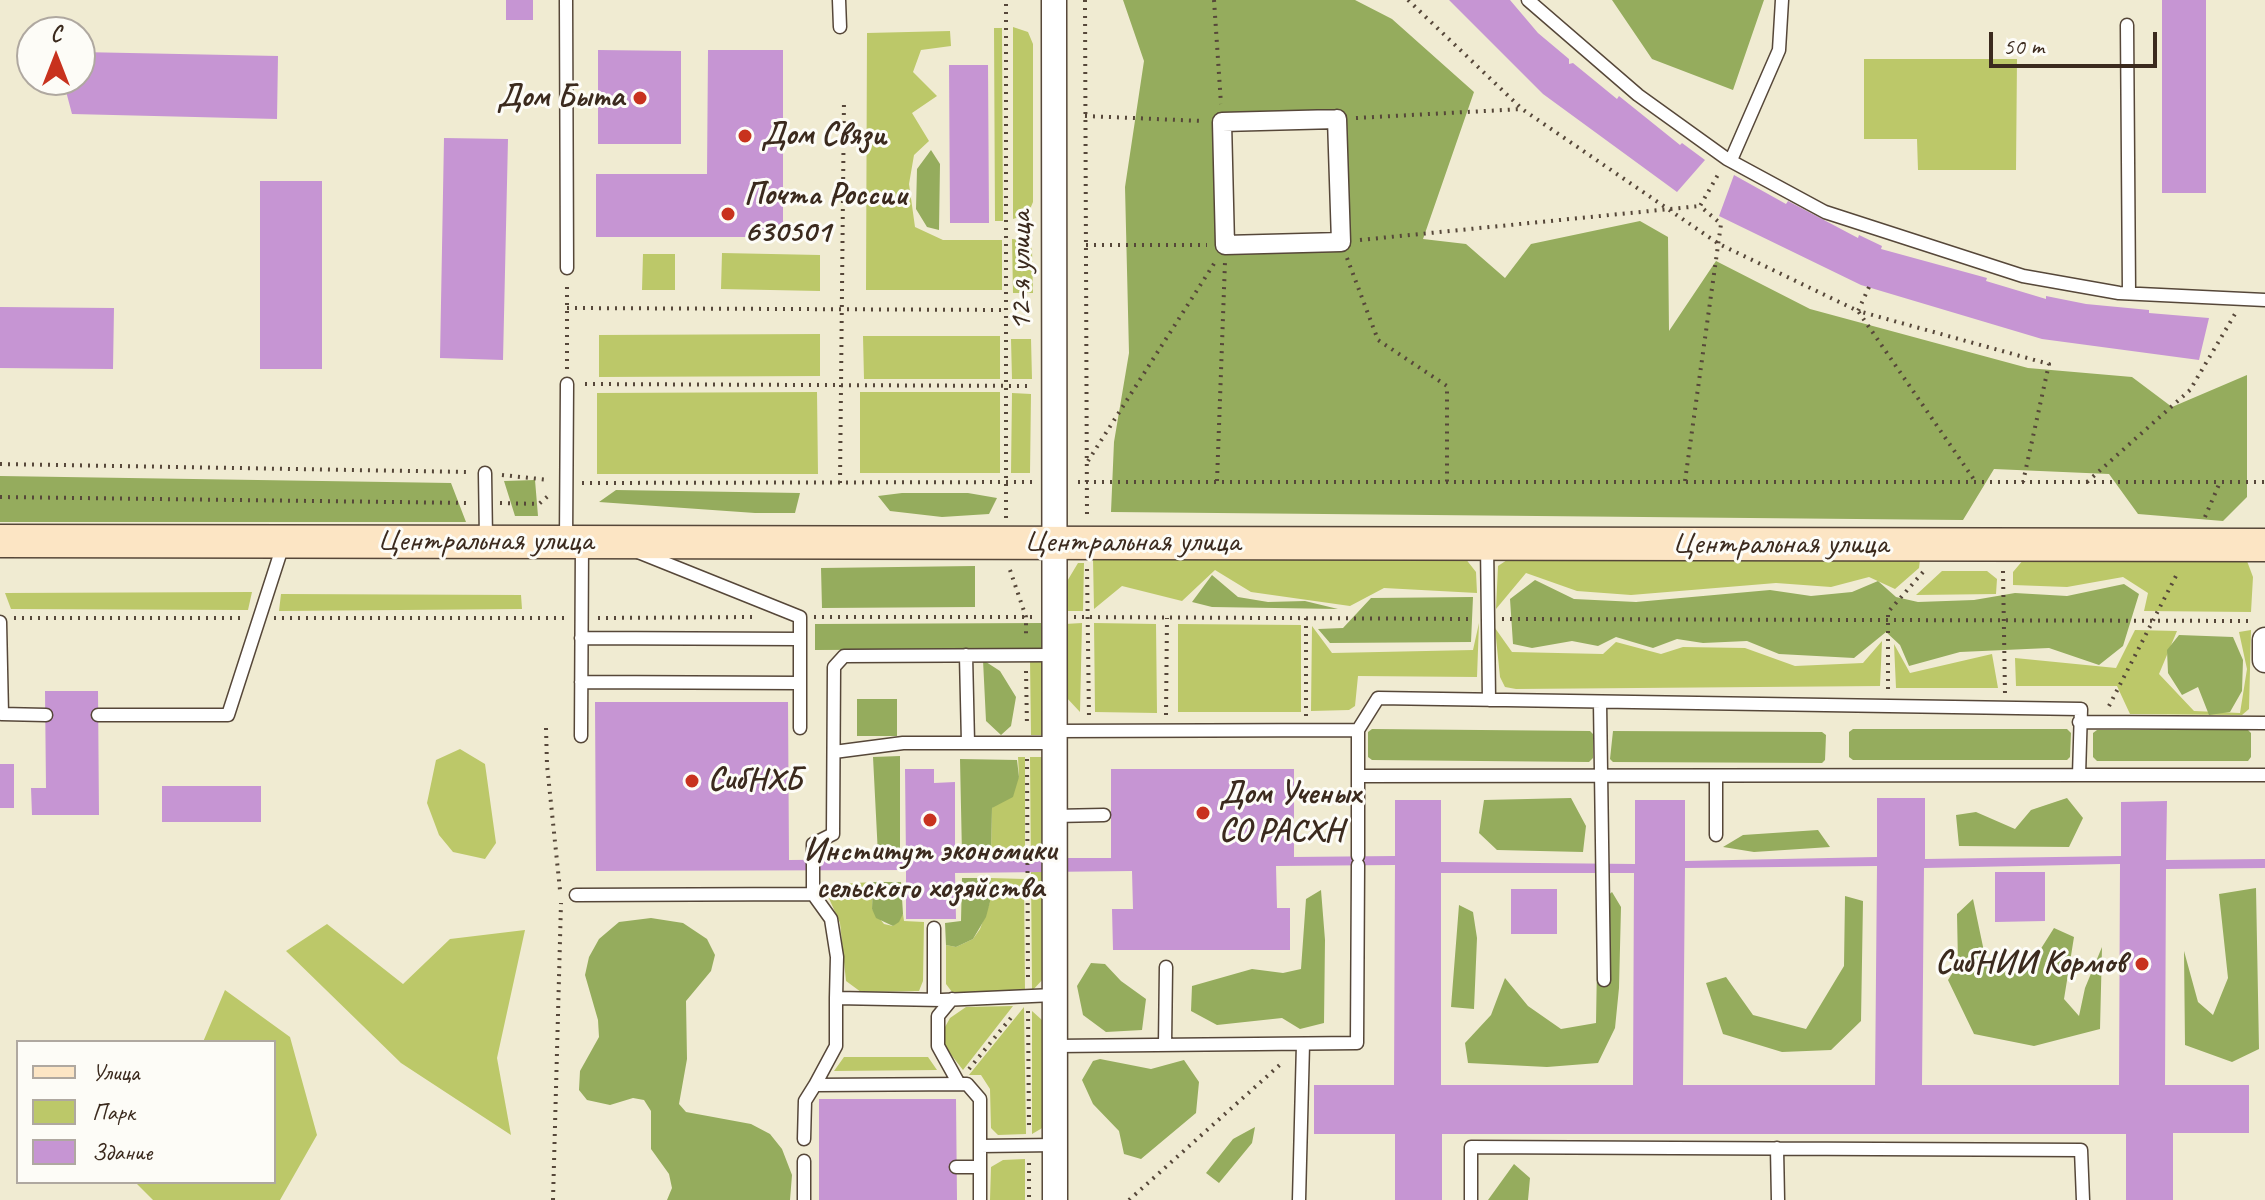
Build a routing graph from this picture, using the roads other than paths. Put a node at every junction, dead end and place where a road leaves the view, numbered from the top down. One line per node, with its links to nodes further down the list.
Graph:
1 (566, 0): 10 (lane)
2 (839, 0): 7 (lane)
3 (1054, 0): 19 (street, 12-я улица)
4 (1528, 0): 8 (lane)
5 (1782, 0): 8 (lane)
6 (2127, 25): 11 (lane)
7 (840, 27)
8 (1729, 160): 11 (lane)
9 (1225, 245): 9 (street)
10 (567, 268)
11 (2129, 293): 12 (lane)
12 (2265, 300)
13 (567, 384): 18 (lane)
14 (485, 473): 17 (lane)
15 (0, 541): 16 (main road, Центральная улица)
16 (284, 542): 17 (main road, Центральная улица); 35 (lane)
17 (486, 542): 18 (main road, Центральная улица)
18 (587, 542): 19 (main road, Центральная улица); 23 (lane); 24 (lane)
19 (1053, 543): 20 (main road, Центральная улица); 27 (street, 12-я улица)
20 (1487, 544): 21 (main road, Центральная улица); 31 (lane)
21 (2265, 545)
22 (0, 620): 33 (lane)
23 (581, 638): 24 (lane); 29 (lane)
24 (800, 639): 30 (lane)
25 (2265, 640): 28 (street)
26 (966, 655): 27 (lane); 42 (lane); 43 (lane)
27 (1054, 655): 41 (street, 12-я улица)
28 (2265, 660)
29 (581, 682): 30 (lane); 40 (lane)
30 (800, 683): 38 (lane)
31 (1489, 700): 32 (lane); 39 (lane)
32 (1600, 702): 36 (lane); 47 (lane)
33 (1, 714): 34 (lane)
34 (46, 715)
35 (98, 715)
36 (2079, 722): 37 (lane); 44 (lane)
37 (2265, 723)
38 (800, 728)
39 (1358, 730): 41 (lane); 46 (lane)
40 (581, 736)
41 (1054, 737): 42 (lane); 50 (street, 12-я улица)
42 (968, 743): 43 (lane)
43 (834, 752): 52 (lane)
44 (2079, 775): 45 (lane); 48 (lane)
45 (2265, 775)
46 (1358, 776): 47 (lane); 61 (lane)
47 (1602, 776): 48 (lane); 56 (lane)
48 (1716, 776): 51 (lane)
49 (1104, 815): 50 (lane)
50 (1054, 816): 57 (street, 12-я улица)
51 (1716, 835)
52 (813, 894): 53 (lane); 58 (lane)
53 (576, 895)
54 (934, 928): 59 (lane)
55 (1166, 967): 62 (lane)
56 (1604, 980)
57 (1054, 995): 60 (lane); 63 (street, 12-я улица)
58 (836, 998): 59 (lane); 65 (lane)
59 (934, 999): 60 (lane)
60 (952, 999): 64 (lane)
61 (1303, 1044): 62 (lane); 76 (lane)
62 (1165, 1045): 63 (lane)
63 (1055, 1046): 67 (street, 12-я улица)
64 (959, 1084): 65 (lane); 68 (lane)
65 (815, 1085): 66 (lane)
66 (804, 1139)
67 (1055, 1145): 68 (lane); 75 (street, 12-я улица)
68 (980, 1146): 72 (lane)
69 (1777, 1148): 77 (lane); 78 (lane); 79 (lane)
70 (804, 1161): 73 (lane)
71 (956, 1167): 72 (lane)
72 (980, 1167): 74 (lane)
73 (804, 1200)
74 (980, 1200)
75 (1055, 1200)
76 (1299, 1200)
77 (1471, 1200)
78 (1778, 1200)
79 (2083, 1200)

